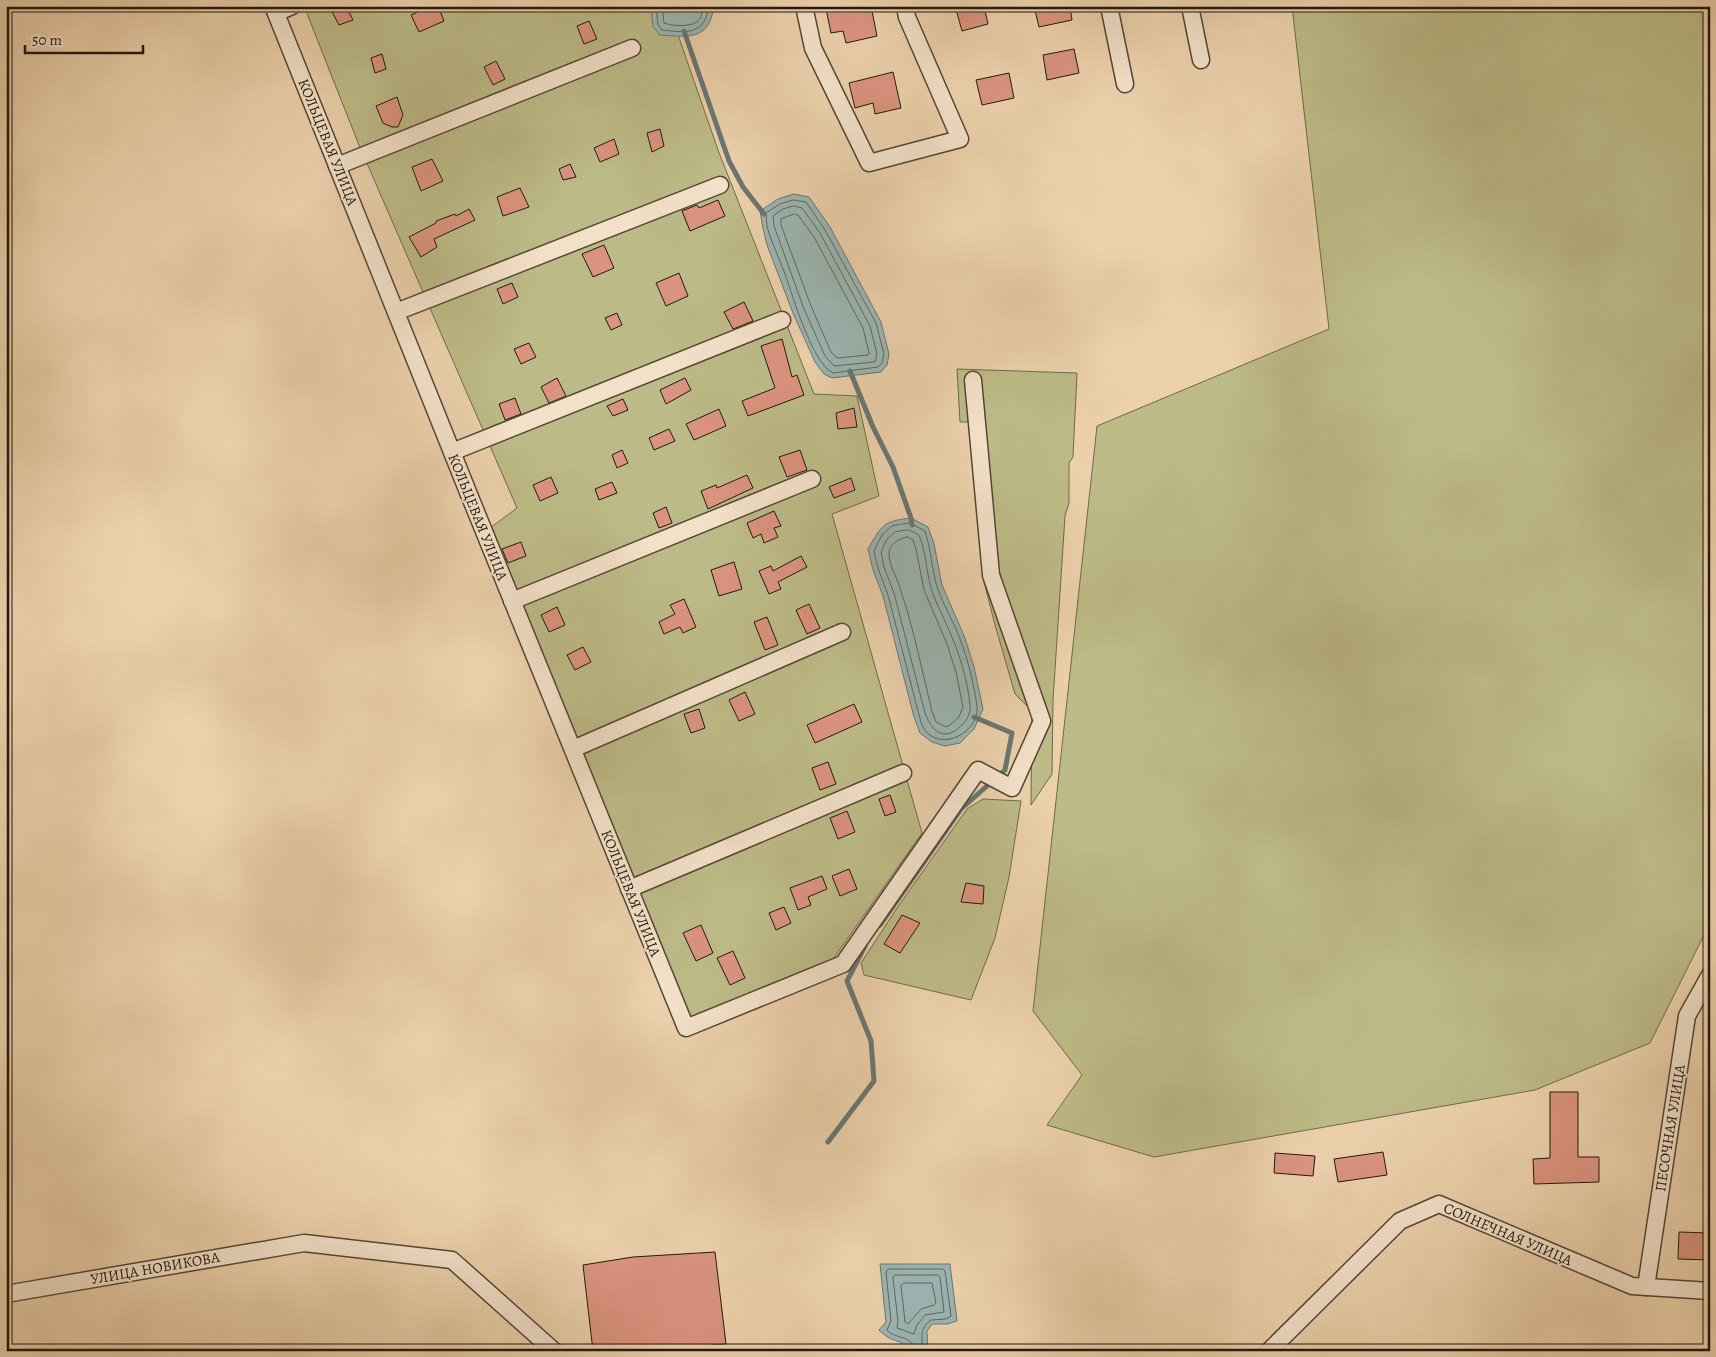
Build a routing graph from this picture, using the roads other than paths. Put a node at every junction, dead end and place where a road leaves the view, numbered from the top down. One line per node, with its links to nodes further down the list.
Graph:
1 (292, 6): 6 (street)
2 (804, 6): 3 (street)
3 (905, 6)
4 (1108, 6): 9 (street)
5 (1190, 6): 8 (street)
6 (275, 10): 10 (street, КОЛЬЦЕВАЯ УЛИЦА)
7 (632, 48): 10 (street)
8 (1200, 60)
9 (1125, 84)
10 (338, 166): 12 (street, КОЛЬЦЕВАЯ УЛИЦА)
11 (720, 186): 12 (street)
12 (396, 312): 15 (street, КОЛЬЦЕВАЯ УЛИЦА)
13 (782, 320): 15 (street)
14 (973, 380): 21 (street, КОЛЬЦЕВАЯ УЛИЦА)
15 (452, 452): 17 (street, КОЛЬЦЕВАЯ УЛИЦА)
16 (812, 479): 17 (street)
17 (512, 601): 19 (street, КОЛЬЦЕВАЯ УЛИЦА)
18 (842, 632): 19 (street)
19 (573, 749): 21 (street, КОЛЬЦЕВАЯ УЛИЦА)
20 (903, 773): 21 (street)
21 (629, 889)
22 (1710, 974): 23 (street, ПЕСОЧНАЯ УЛИЦА)
23 (1646, 1287): 24 (street, СОЛНЕЧНАЯ УЛИЦА); 27 (street, СОЛНЕЧНАЯ УЛИЦА)
24 (1710, 1291)
25 (6, 1294): 26 (street, УЛИЦА НОВИКОВА)
26 (554, 1351)
27 (1268, 1351)

